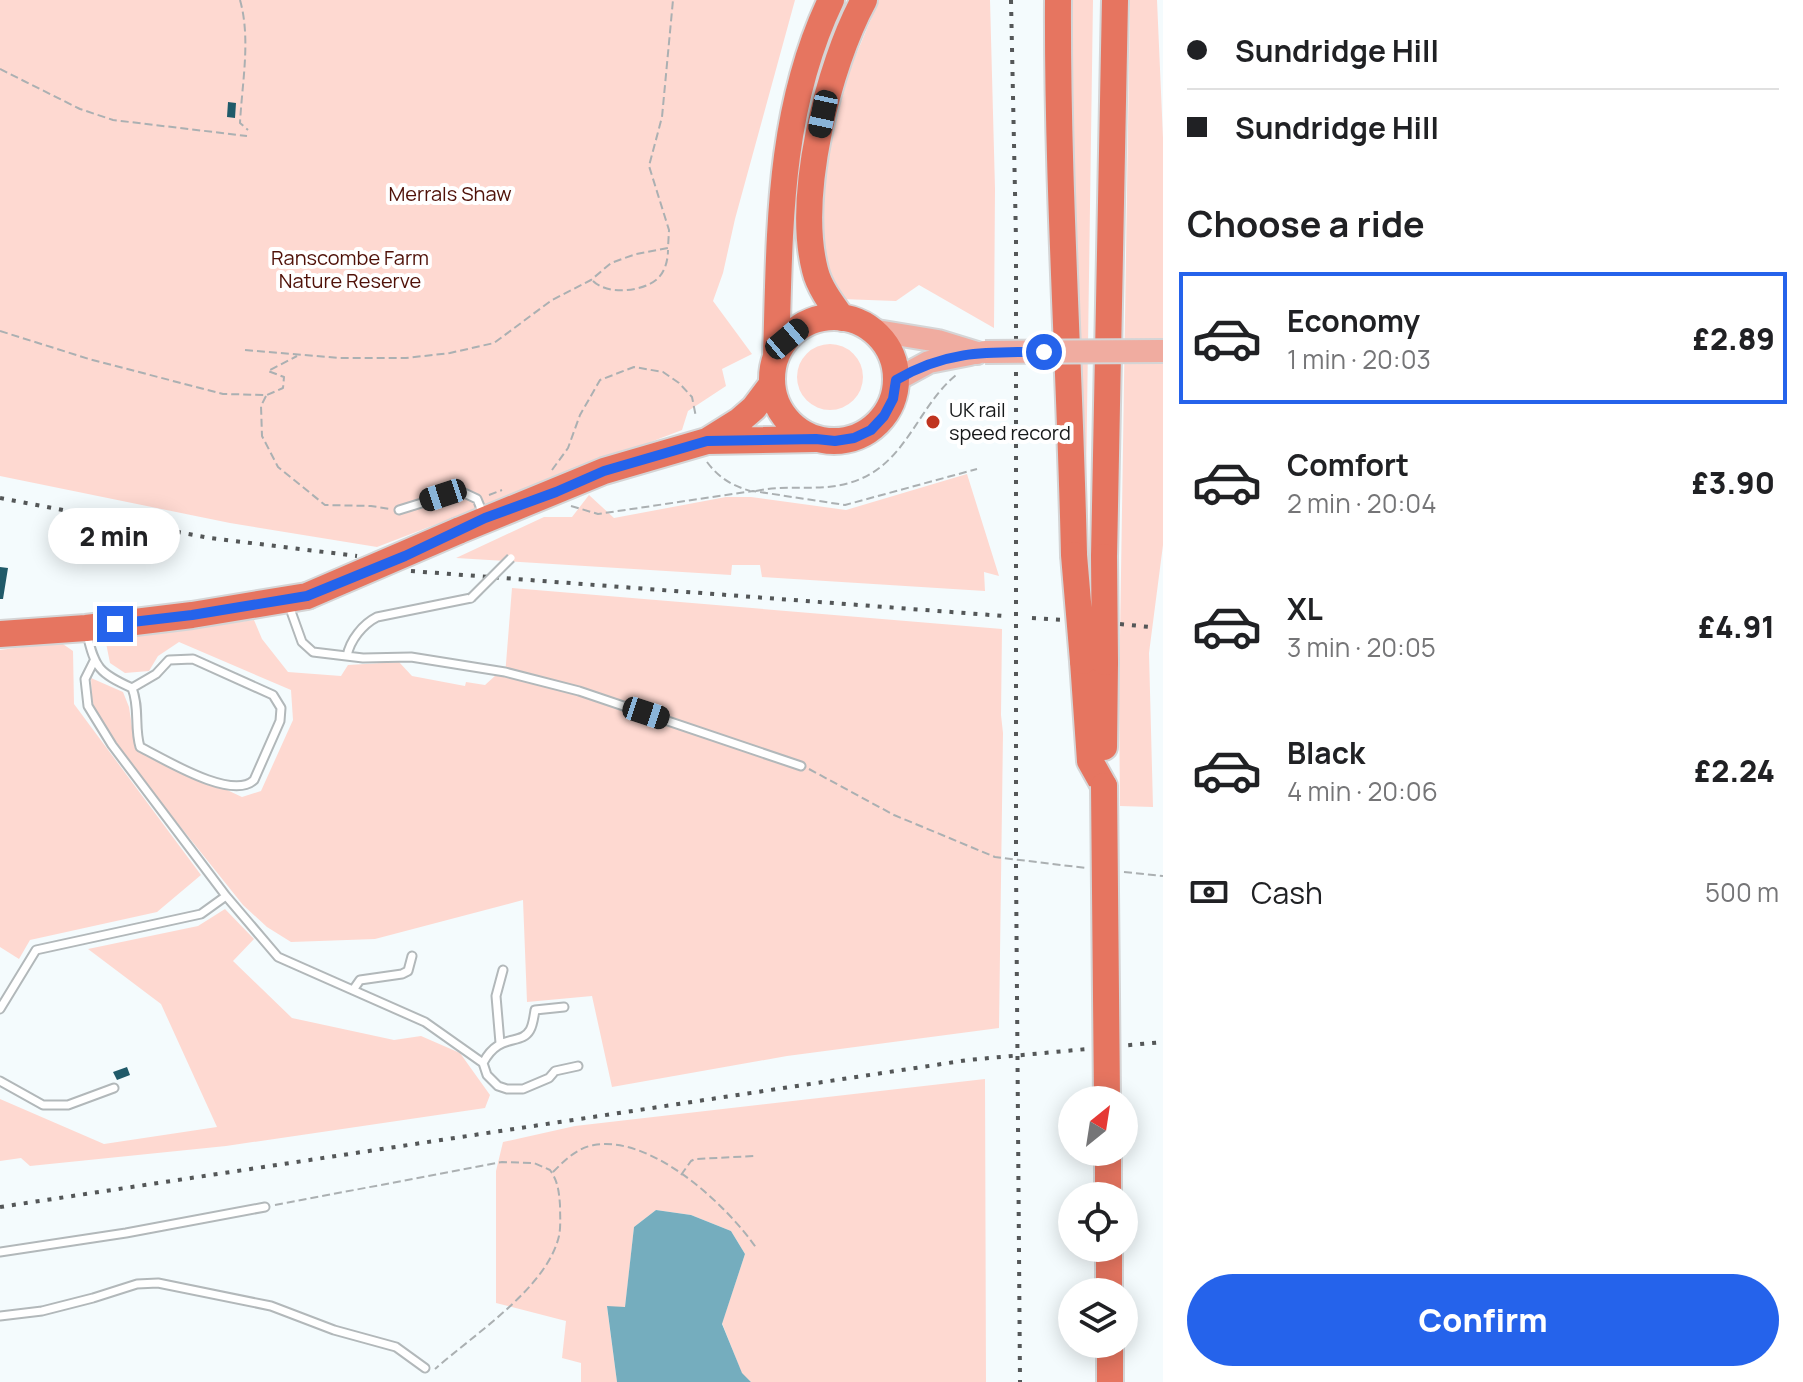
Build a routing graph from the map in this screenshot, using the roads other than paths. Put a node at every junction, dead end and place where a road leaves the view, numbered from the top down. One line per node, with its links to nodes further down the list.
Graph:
1 (831, 0): 9 (highway)
2 (864, 0): 5 (highway)
3 (1058, 0): 22 (highway, bridge)
4 (1115, 0): 22 (highway, bridge)
5 (842, 318): 6 (highway); 9 (highway)
6 (871, 330): 8 (main road); 10 (highway)
7 (1163, 351): 8 (main road, bridge)
8 (981, 353): 10 (main road)
9 (776, 357): 11 (highway)
10 (896, 380): 13 (highway)
11 (772, 384): 12 (highway); 13 (highway)
12 (703, 439): 13 (highway); 14 (highway)
13 (816, 439)
14 (481, 509): 15 (lane); 17 (highway, bridge)
15 (399, 510)
16 (511, 558): 20 (lane, bridge)
17 (297, 598): 18 (highway); 20 (lane)
18 (86, 628): 19 (highway); 21 (lane)
19 (3, 630)
20 (347, 656): 24 (lane)
21 (94, 661): 23 (lane); 25 (lane)
22 (1094, 661): 35 (highway, bridge)
23 (132, 688): 23 (lane)
24 (801, 766)
25 (226, 896): 28 (lane); 30 (lane)
26 (412, 956): 28 (lane)
27 (503, 970): 31 (lane)
28 (353, 990): 32 (lane)
29 (564, 1007): 31 (lane)
30 (0, 1009)
31 (500, 1043): 32 (lane)
32 (483, 1063): 33 (lane)
33 (578, 1066)
34 (0, 1081): 36 (lane)
35 (1107, 1086)
36 (114, 1088)
37 (265, 1207): 38 (lane)
38 (0, 1252)
39 (0, 1316): 41 (lane)
40 (1110, 1358): 42 (highway)
41 (425, 1368)
42 (1110, 1382)

